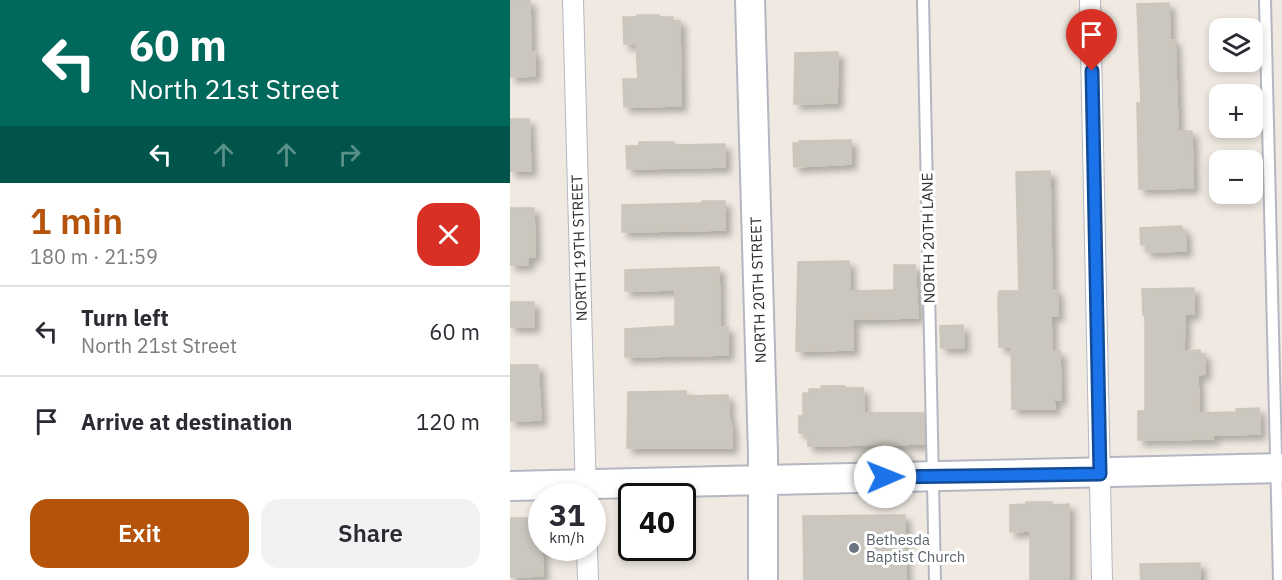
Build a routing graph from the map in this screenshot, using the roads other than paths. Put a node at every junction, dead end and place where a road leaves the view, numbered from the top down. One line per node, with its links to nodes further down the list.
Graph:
1 (573, 0): 10 (street, NORTH 19TH STREET)
2 (750, 0): 9 (street, NORTH 20TH STREET)
3 (923, 0): 8 (lane, NORTH 20TH LANE)
4 (1090, 0): 7 (street)
5 (1265, 0): 6 (lane)
6 (1279, 469): 7 (street); 19 (lane)
7 (1100, 474): 8 (street); 18 (street)
8 (933, 476): 9 (street); 17 (lane, NORTH 20TH LANE)
9 (763, 480): 13 (street); 16 (street, NORTH 20TH STREET)
10 (585, 483)
11 (510, 486): 12 (street)
12 (528, 487)
13 (606, 489)
14 (587, 561): 15 (street)
15 (588, 580)
16 (764, 580)
17 (935, 580)
18 (1102, 580)
19 (1279, 580)

